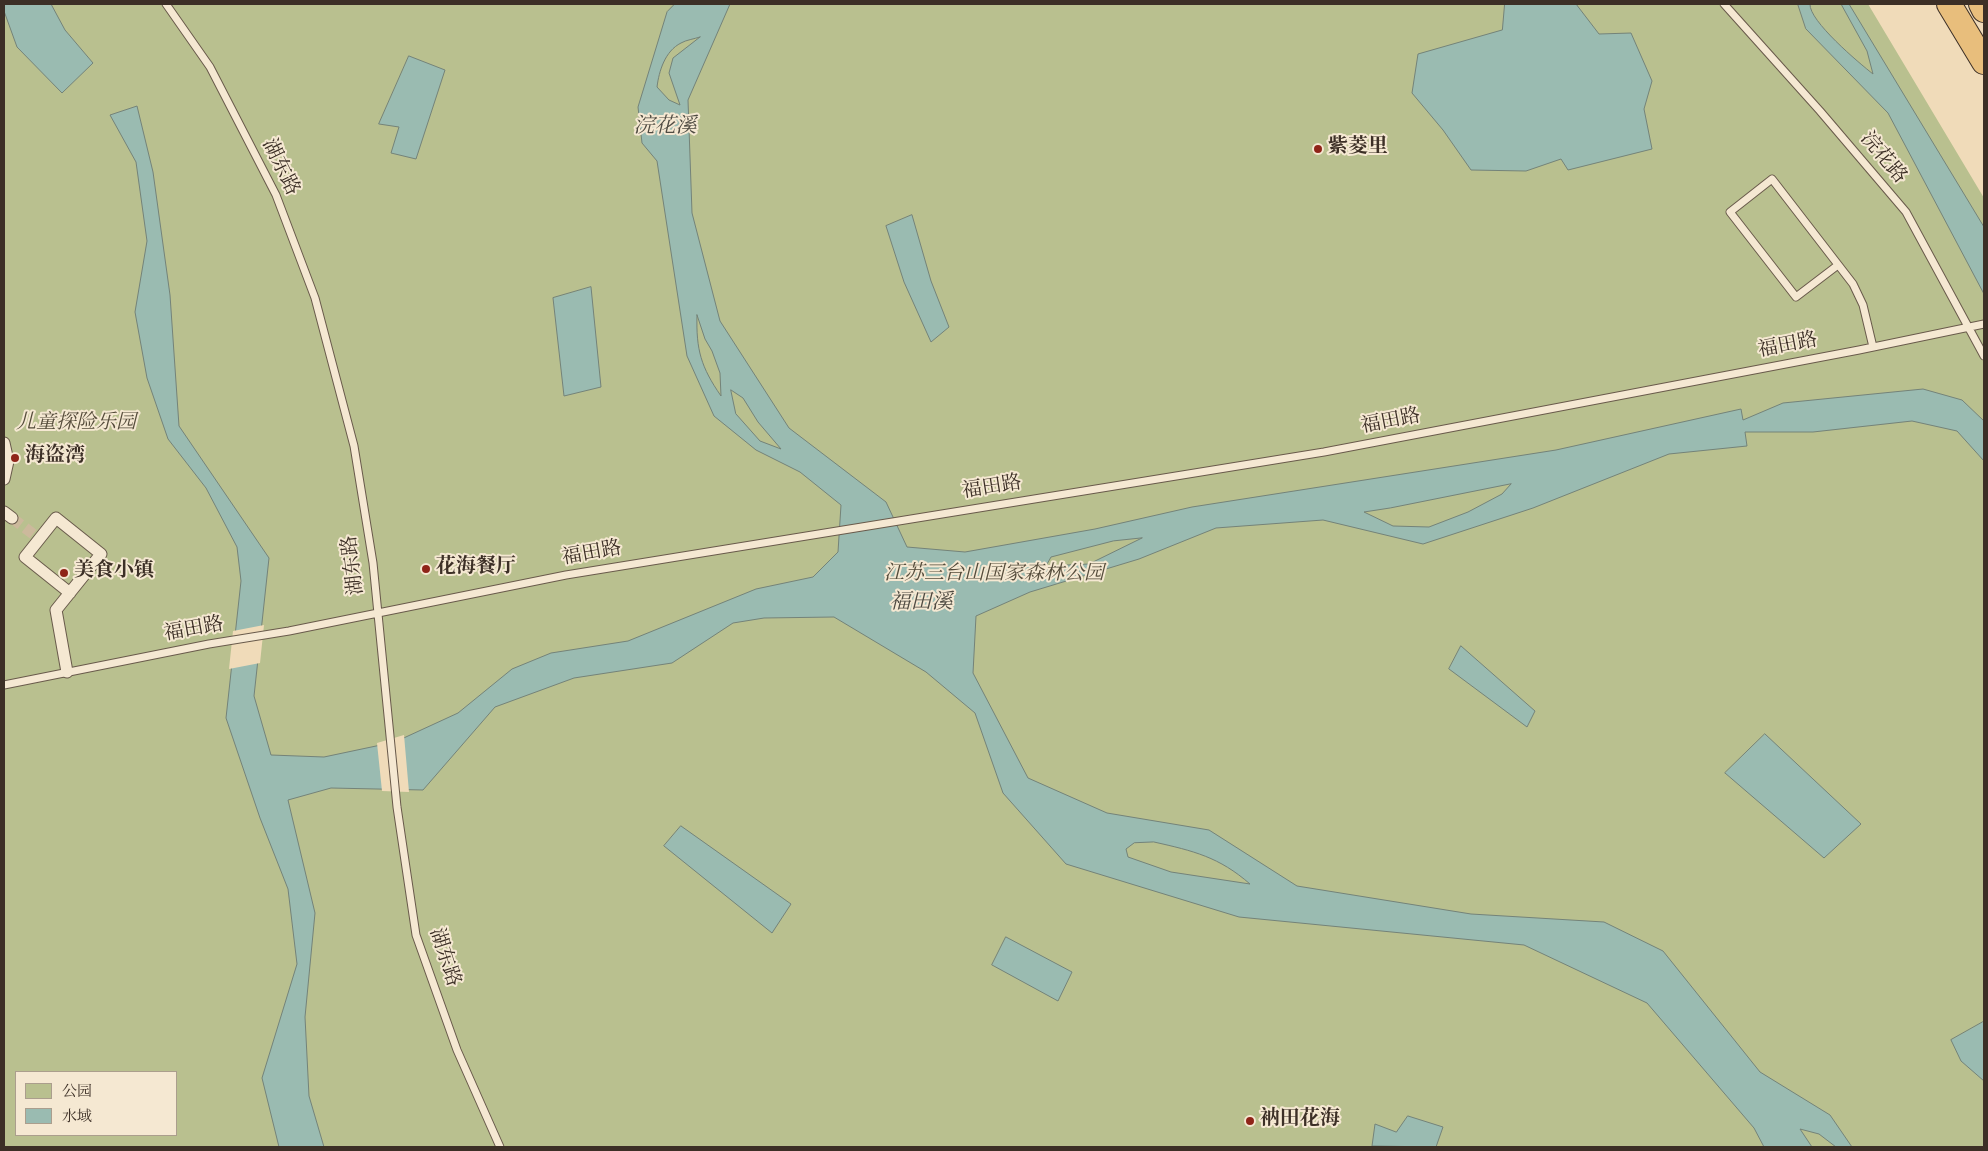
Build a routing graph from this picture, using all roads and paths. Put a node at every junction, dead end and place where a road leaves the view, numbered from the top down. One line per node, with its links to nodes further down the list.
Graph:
1 (166, 4): 15 (lane, 湖东路)
2 (1724, 4): 9 (lane, 浣花路)
3 (1949, 4): 6 (highway)
4 (1981, 4): 5 (highway)
5 (1984, 10)
6 (1984, 62)
7 (1838, 265): 7 (lane); 10 (lane)
8 (1984, 324): 9 (lane, 福田路)
9 (1967, 327): 10 (lane, 福田路); 11 (lane, 浣花路)
10 (1873, 347): 15 (lane, 福田路)
11 (1984, 356)
12 (4, 443): 13 (street)
13 (4, 479)
14 (70, 593): 14 (street); 16 (street)
15 (377, 614): 16 (lane, 福田路); 18 (lane, 湖东路)
16 (67, 672): 17 (lane, 福田路)
17 (4, 685)
18 (500, 1147)

